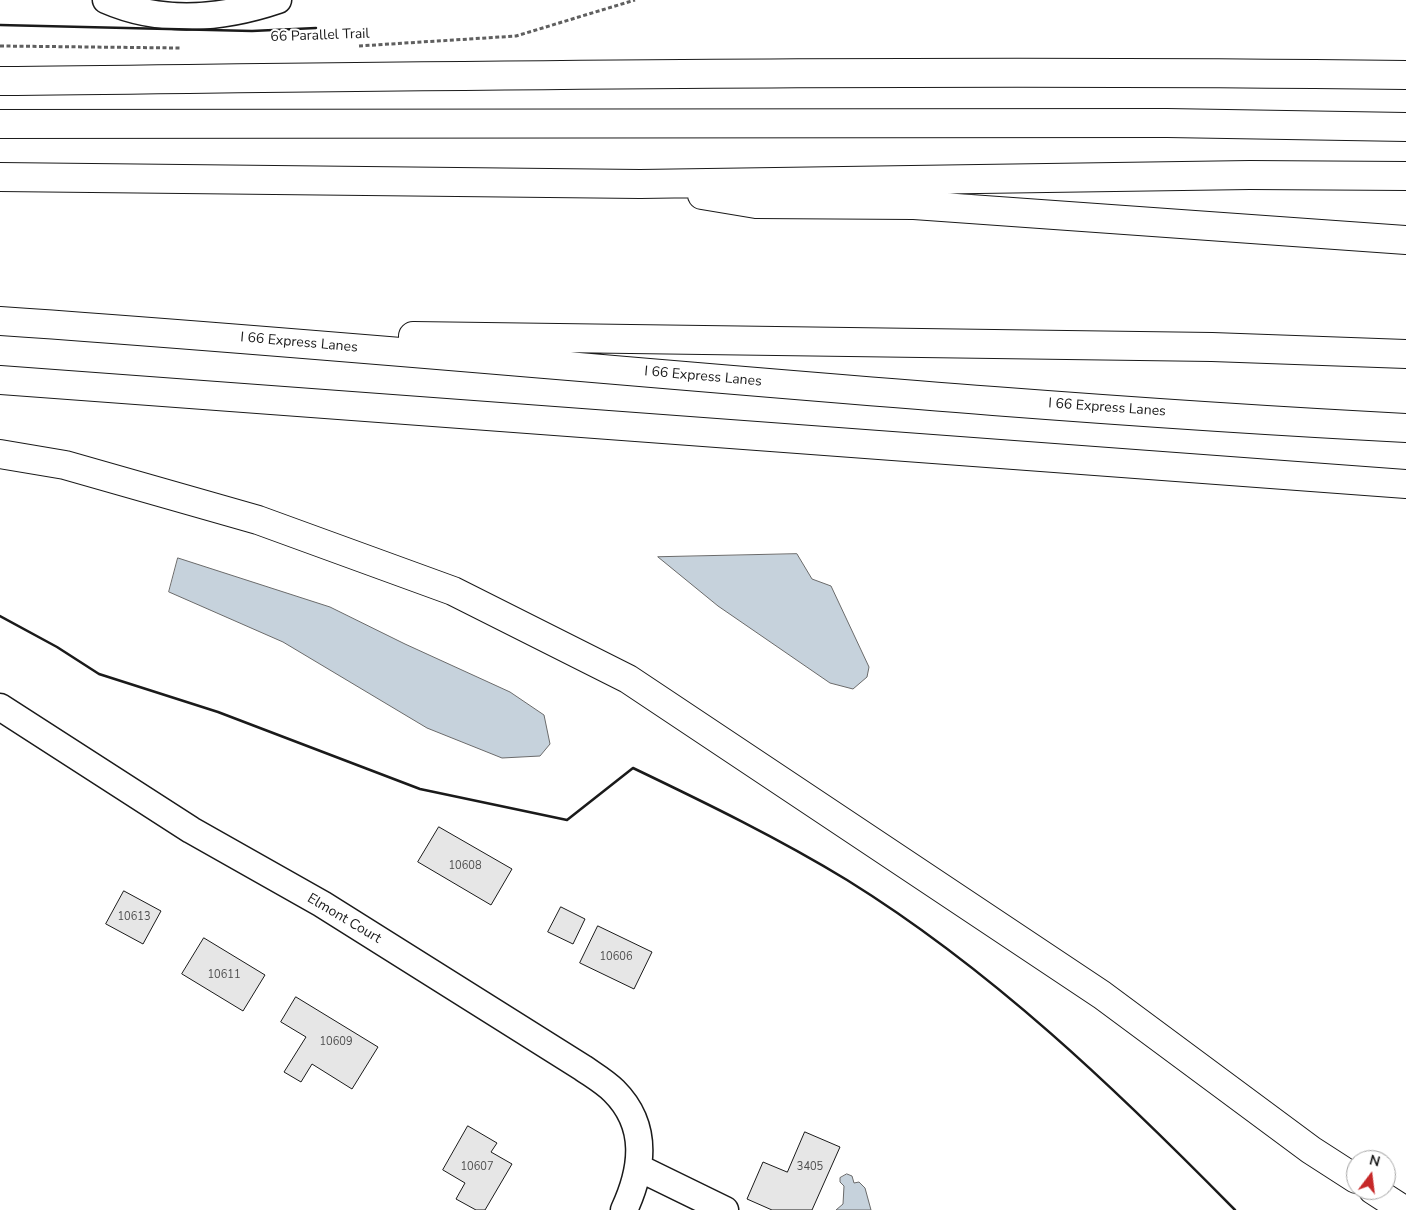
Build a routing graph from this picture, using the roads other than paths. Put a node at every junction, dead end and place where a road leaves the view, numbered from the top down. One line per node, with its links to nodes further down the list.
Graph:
1 (106, 0): 2 (street)
2 (278, 0)
3 (1406, 59): 4 (highway)
4 (1117, 71): 5 (highway); 6 (highway)
5 (1406, 75)
6 (0, 81)
7 (0, 124): 8 (highway)
8 (1406, 127)
9 (1406, 176): 11 (highway)
10 (0, 177): 11 (highway)
11 (640, 184): 12 (highway)
12 (1406, 240)
13 (0, 321): 14 (highway, I 66 Express Lanes)
14 (172, 333): 15 (highway); 17 (highway, I 66 Express Lanes)
15 (1406, 354)
16 (0, 380): 19 (highway)
17 (1406, 428)
18 (0, 454): 22 (highway)
19 (1406, 484)
20 (0, 707): 21 (street, Elmont Court)
21 (639, 1168): 24 (street, Elmont Court); 25 (street)
22 (1346, 1173)
23 (1388, 1200): 26 (highway)
24 (624, 1210)
25 (725, 1210)
26 (1404, 1210)

